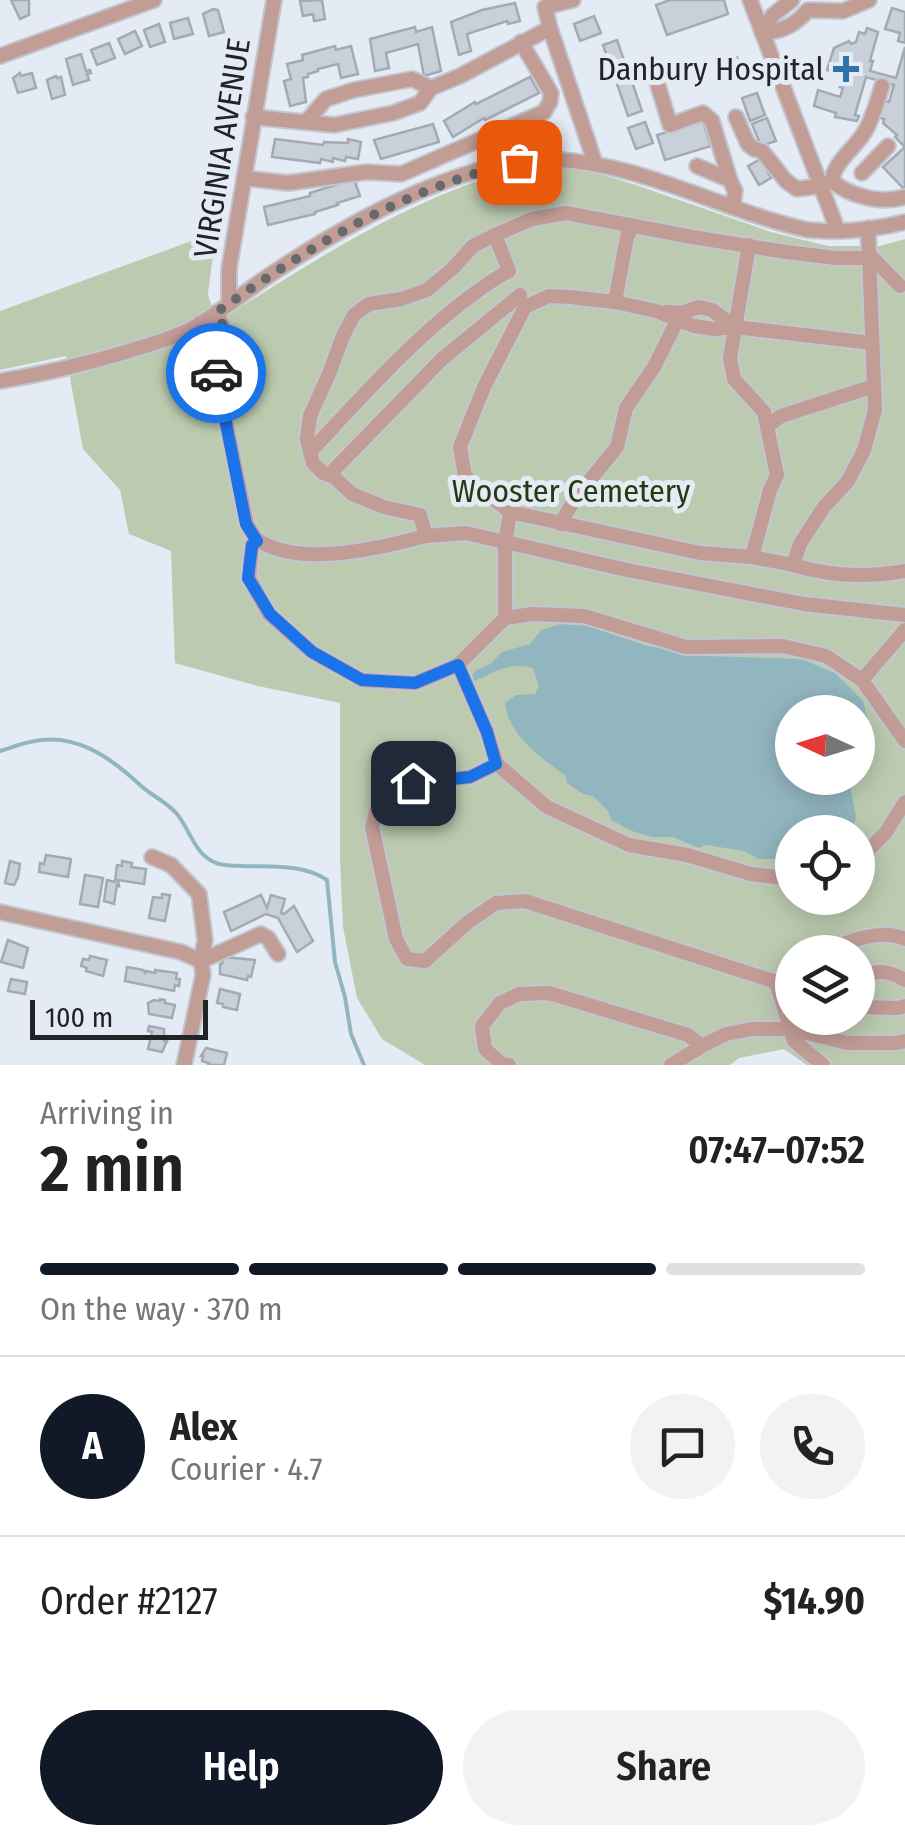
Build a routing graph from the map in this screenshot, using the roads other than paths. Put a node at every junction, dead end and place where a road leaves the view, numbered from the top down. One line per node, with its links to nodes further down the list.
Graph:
1 (154, 0): 7 (street)
2 (274, 0): 17 (street, VIRGINIA AVENUE)
3 (574, 0): 9 (street)
4 (750, 0): 10 (street)
5 (792, 0): 10 (street)
6 (869, 0): 8 (street)
7 (137, 3): 12 (street)
8 (810, 5): 10 (street)
9 (550, 28): 11 (street); 20 (street)
10 (762, 32): 25 (street)
11 (522, 42): 15 (street); 23 (street)
12 (0, 56)
13 (656, 79): 24 (street)
14 (882, 86): 19 (street)
15 (431, 88): 18 (street); 18 (street)
16 (736, 116): 25 (street)
17 (253, 117): 18 (street); 23 (street, VIRGINIA AVENUE)
18 (306, 122)
19 (869, 126): 22 (street); 25 (street)
20 (595, 163): 27 (street); 40 (street)
21 (698, 166): 24 (street)
22 (862, 173)
23 (244, 178): 40 (street, VIRGINIA AVENUE)
24 (730, 180): 27 (street)
25 (826, 184): 26 (street); 31 (street)
26 (905, 197)
27 (733, 207): 31 (street)
28 (905, 222): 30 (street)
29 (632, 226): 32 (street); 33 (street); 39 (street)
30 (868, 228): 31 (street); 34 (street)
31 (838, 231)
32 (495, 236): 35 (street); 50 (street)
33 (749, 245): 34 (street); 44 (street)
34 (869, 256): 36 (street); 37 (street)
35 (510, 272): 38 (street); 50 (street)
36 (903, 287): 37 (street)
37 (870, 289): 45 (street)
38 (523, 301): 39 (street); 51 (street); 52 (street)
39 (616, 302): 41 (street)
40 (223, 308): 43 (street); 46 (street, VIRGINIA AVENUE)
41 (656, 311): 42 (street); 44 (street)
42 (678, 320): 44 (street); 53 (street)
43 (200, 323): 46 (street); 47 (street)
44 (735, 327): 45 (street); 49 (street)
45 (872, 344): 48 (street)
46 (215, 368): 55 (street)
47 (0, 381)
48 (874, 386): 49 (street); 58 (street)
49 (767, 427): 57 (street)
50 (310, 452): 51 (street)
51 (329, 475): 54 (street)
52 (510, 512): 53 (street); 56 (street)
53 (560, 524): 57 (street)
54 (426, 536): 55 (street); 56 (street)
55 (257, 541): 63 (street)
56 (505, 544): 60 (street); 61 (street)
57 (752, 557): 58 (street)
58 (793, 565): 59 (street)
59 (905, 571)
60 (905, 616)
61 (505, 618): 63 (street); 64 (street)
62 (905, 630): 64 (street)
63 (458, 665): 66 (street)
64 (862, 680): 65 (street)
65 (905, 742)
66 (496, 764): 70 (street); 78 (street)
67 (905, 802): 68 (street)
68 (875, 843)
69 (152, 857): 75 (street)
70 (775, 877)
71 (0, 912): 75 (street)
72 (875, 935): 73 (street)
73 (905, 939)
74 (278, 954): 75 (street)
75 (201, 961): 86 (street)
76 (875, 972): 77 (street)
77 (905, 980)
78 (775, 982)
79 (905, 1006): 80 (street)
80 (875, 1007)
81 (775, 1031): 85 (street)
82 (792, 1035): 89 (street)
83 (812, 1035): 84 (street)
84 (905, 1041)
85 (702, 1046): 87 (street); 88 (street)
86 (184, 1065)
87 (509, 1065)
88 (671, 1065)
89 (824, 1065)

